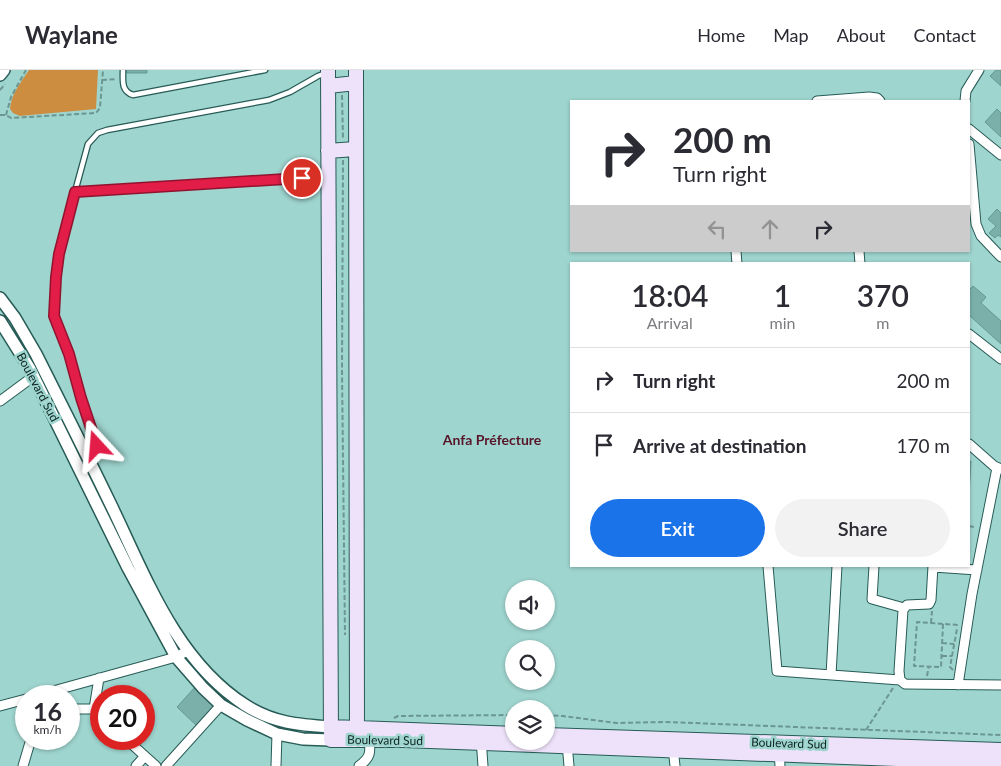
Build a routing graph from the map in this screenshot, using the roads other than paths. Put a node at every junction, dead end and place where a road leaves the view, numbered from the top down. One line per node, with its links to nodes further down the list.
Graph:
1 (4, 70): 5 (street)
2 (123, 70): 3 (lane)
3 (265, 70)
4 (979, 70): 10 (street)
5 (0, 75)
6 (328, 76): 7 (main road); 13 (main road); 17 (lane)
7 (351, 79): 12 (main road)
8 (831, 100): 9 (street)
9 (879, 100)
10 (965, 100)
11 (970, 130): 14 (street)
12 (349, 149): 13 (main road); 51 (main road)
13 (328, 151): 49 (main road)
14 (1001, 155)
15 (970, 171): 18 (street)
16 (302, 178): 17 (lane)
17 (75, 192): 27 (lane)
18 (972, 225): 19 (street)
19 (1001, 257)
20 (0, 298): 27 (street, Boulevard Sud)
21 (0, 321): 24 (street, Boulevard Sud)
22 (970, 335): 23 (street)
23 (1001, 359)
24 (34, 376): 25 (street); 37 (street, Boulevard Sud)
25 (0, 401)
26 (970, 445): 28 (street)
27 (90, 461): 36 (street, Boulevard Sud)
28 (999, 468): 34 (street)
29 (768, 567): 38 (street)
30 (837, 567): 38 (street)
31 (874, 567): 35 (street)
32 (933, 567): 35 (street)
33 (944, 567): 34 (street)
34 (977, 570): 43 (street)
35 (904, 608): 40 (street)
36 (188, 651): 37 (street); 49 (street, Boulevard Sud)
37 (176, 657): 39 (street); 46 (street, Boulevard Sud)
38 (831, 675): 40 (street)
39 (99, 678): 41 (street); 42 (street)
40 (900, 680): 43 (street)
41 (76, 685)
42 (99, 685)
43 (958, 685): 44 (street)
44 (1001, 686)
45 (15, 702): 47 (street)
46 (222, 704): 48 (street, Boulevard Sud); 66 (street)
47 (0, 706)
48 (277, 734): 49 (street, Boulevard Sud); 67 (street)
49 (331, 734): 51 (main road, Boulevard Sud)
50 (505, 735): 52 (main road, Boulevard Sud)
51 (361, 736): 52 (main road, Boulevard Sud); 68 (street)
52 (481, 738): 54 (main road, Boulevard Sud); 69 (street)
53 (555, 738): 54 (main road, Boulevard Sud)
54 (566, 741): 55 (main road, Boulevard Sud); 70 (street)
55 (673, 744): 59 (main road, Boulevard Sud); 71 (street)
56 (28, 750): 63 (street)
57 (138, 750): 60 (street)
58 (1001, 750): 61 (main road, Boulevard Sud)
59 (779, 754): 61 (main road, Boulevard Sud)
60 (145, 756): 64 (street); 65 (street)
61 (899, 757): 62 (main road, Boulevard Sud)
62 (1001, 763)
63 (24, 766)
64 (136, 766)
65 (156, 766)
66 (166, 766)
67 (276, 766)
68 (359, 766)
69 (483, 766)
70 (569, 766)
71 (675, 766)

